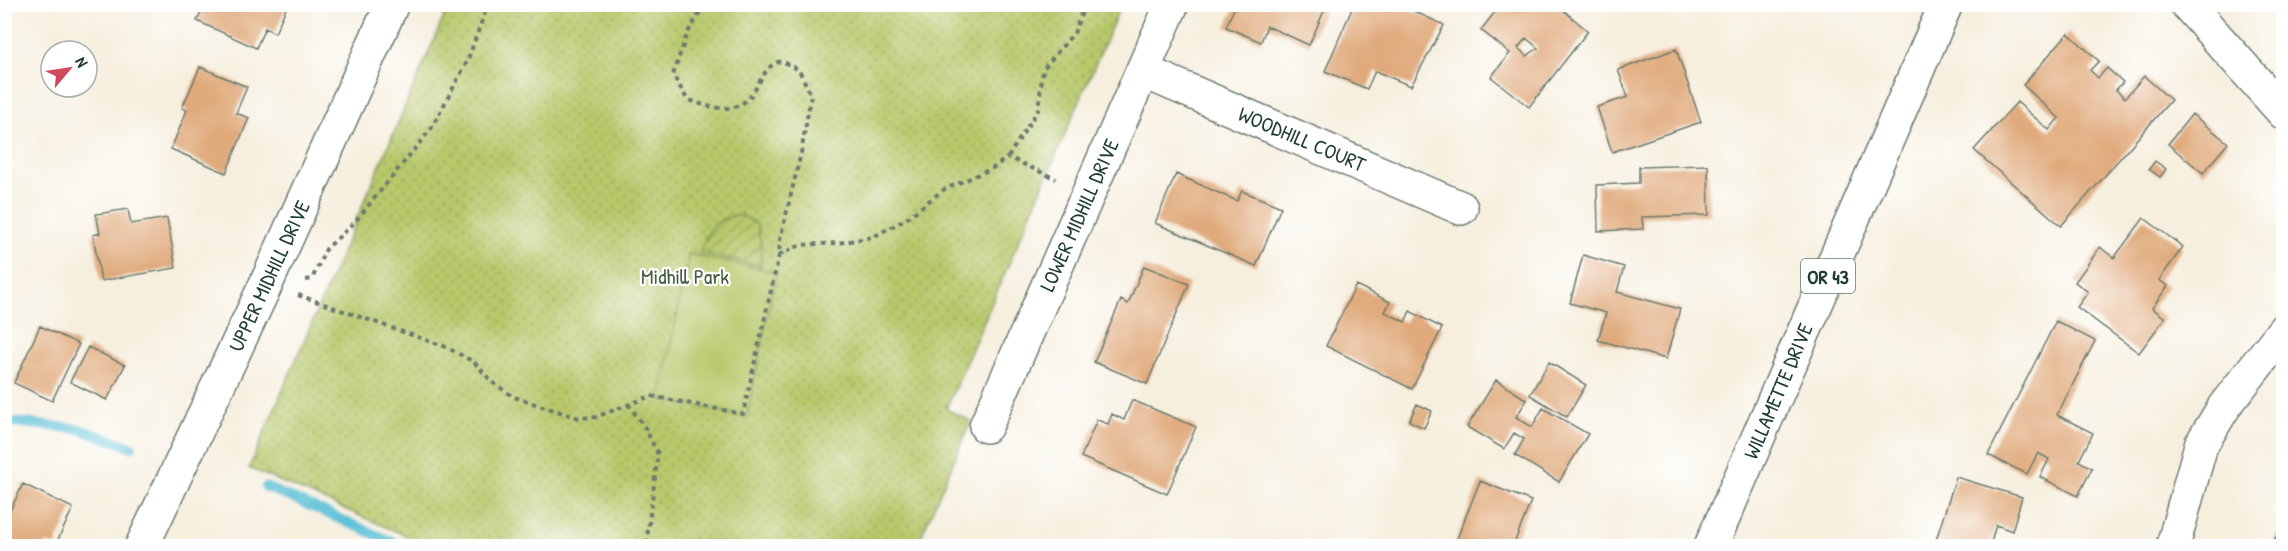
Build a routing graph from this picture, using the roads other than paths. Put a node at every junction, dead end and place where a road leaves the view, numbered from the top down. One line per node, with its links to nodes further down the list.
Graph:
1 (392, 4): 10 (street, UPPER MIDHILL DRIVE)
2 (1172, 4): 5 (street, LOWER MIDHILL DRIVE)
3 (1946, 4): 11 (street, WILLAMETTE DRIVE / OR 43)
4 (2187, 4): 6 (street)
5 (1143, 71): 7 (street, WOODHILL COURT); 9 (street, LOWER MIDHILL DRIVE)
6 (2283, 113)
7 (1461, 208)
8 (2283, 330): 12 (street)
9 (986, 426)
10 (142, 546)
11 (1711, 546)
12 (2173, 546)

